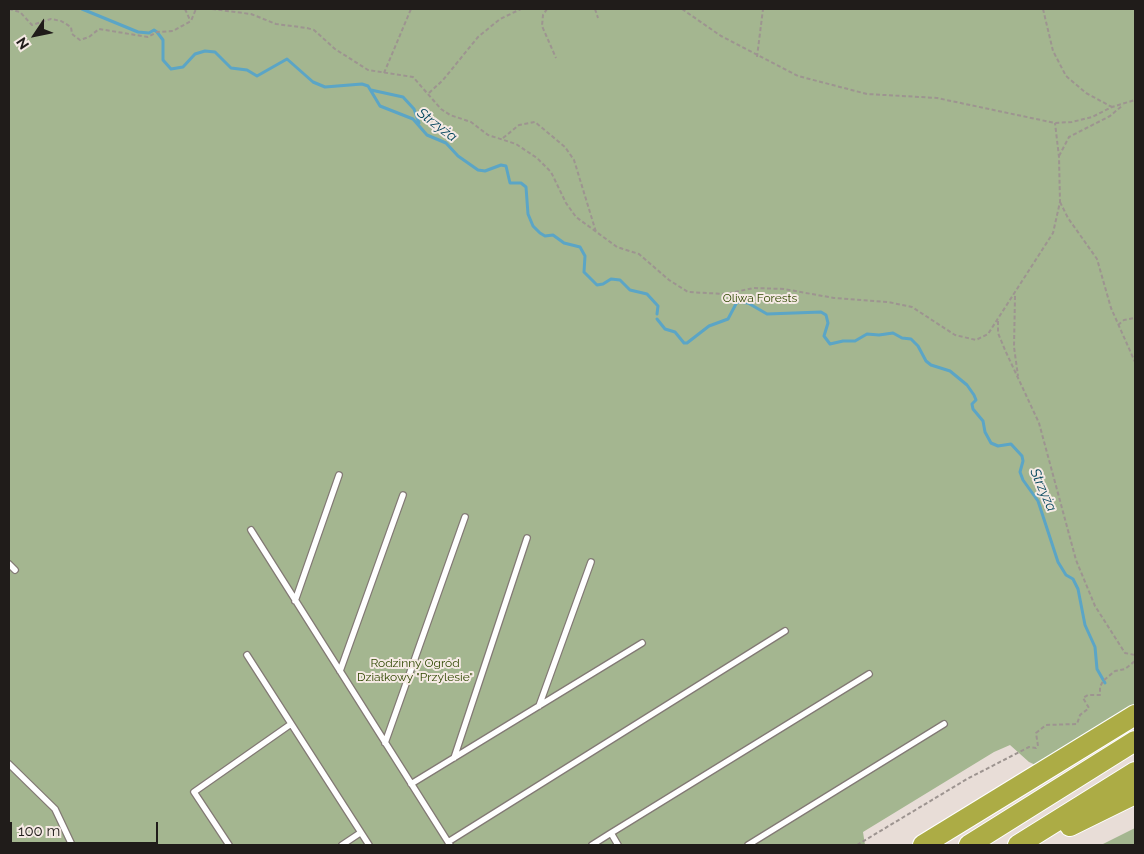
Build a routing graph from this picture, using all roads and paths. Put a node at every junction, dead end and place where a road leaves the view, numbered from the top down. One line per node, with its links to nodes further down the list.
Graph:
1 (9, 9): 15 (path)
2 (185, 9): 15 (path)
3 (196, 9): 15 (path)
4 (212, 9): 13 (path)
5 (250, 9): 13 (path)
6 (411, 9): 18 (path)
7 (521, 9): 19 (path)
8 (547, 9): 17 (path)
9 (595, 9): 14 (path)
10 (682, 9): 16 (path)
11 (762, 9): 16 (path)
12 (1043, 9): 22 (path)
13 (251, 14): 18 (path)
14 (598, 18)
15 (191, 21)
16 (757, 56): 23 (path)
17 (556, 58)
18 (384, 73): 19 (path)
19 (429, 93): 24 (path)
20 (1135, 100): 21 (path)
21 (1125, 103): 22 (path); 25 (path)
22 (1112, 106): 23 (path)
23 (1055, 123): 25 (path)
24 (502, 139): 27 (path); 27 (path)
25 (1059, 157): 26 (path)
26 (1060, 202): 28 (path); 31 (path)
27 (596, 232): 30 (path)
28 (1015, 294): 30 (path); 33 (path)
29 (1135, 318): 31 (path)
30 (998, 320): 33 (path)
31 (1118, 325): 32 (path)
32 (1135, 362)
33 (1018, 378): 45 (path)
34 (339, 475): 42 (lane)
35 (403, 495): 48 (lane)
36 (465, 517): 55 (lane)
37 (251, 530): 42 (lane)
38 (527, 538): 56 (lane)
39 (591, 562): 50 (lane)
40 (9, 564): 41 (lane)
41 (15, 570)
42 (295, 601): 48 (lane)
43 (785, 631): 63 (lane)
44 (642, 644): 50 (lane)
45 (1135, 655)
46 (247, 656): 52 (lane)
47 (1135, 661): 71 (path)
48 (340, 671): 55 (lane)
49 (868, 674): 62 (lane)
50 (539, 706): 56 (lane)
51 (1135, 715): 72 (highway)
52 (291, 724): 61 (lane); 65 (lane)
53 (944, 724): 70 (lane)
54 (1135, 741): 73 (highway)
55 (385, 743): 59 (lane)
56 (454, 758): 59 (lane)
57 (9, 764): 64 (lane)
58 (1135, 772): 74 (highway)
59 (411, 784): 63 (lane)
60 (1135, 794): 75 (highway)
61 (360, 833): 66 (lane); 67 (lane)
62 (610, 833): 68 (lane); 69 (lane)
63 (449, 844)
64 (72, 845)
65 (229, 845)
66 (342, 845)
67 (369, 845)
68 (592, 845)
69 (618, 845)
70 (748, 845)
71 (857, 845)
72 (923, 845)
73 (969, 845)
74 (1018, 845)
75 (1032, 845)

